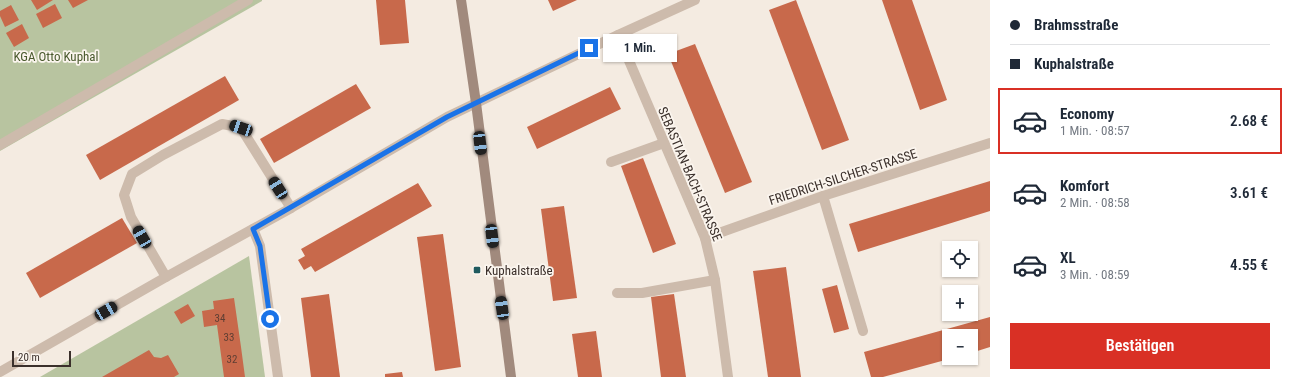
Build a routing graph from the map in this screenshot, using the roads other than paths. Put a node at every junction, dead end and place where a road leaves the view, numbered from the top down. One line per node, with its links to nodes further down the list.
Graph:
1 (248, 0): 8 (street)
2 (461, 0): 5 (street)
3 (695, 0): 4 (street)
4 (618, 35): 5 (street); 6 (street, SEBASTIAN-BACH-STRASSE)
5 (476, 104): 11 (street); 20 (street)
6 (664, 143): 9 (street); 13 (street, SEBASTIAN-BACH-STRASSE)
7 (990, 143): 10 (street, FRIEDRICH-SILCHER-STRASSE)
8 (0, 145)
9 (611, 162)
10 (823, 196): 13 (street, FRIEDRICH-SILCHER-STRASSE); 17 (street)
11 (291, 208): 12 (street); 14 (street)
12 (253, 229): 14 (street); 19 (street)
13 (706, 238): 15 (street, SEBASTIAN-BACH-STRASSE)
14 (166, 277): 18 (street)
15 (715, 280): 16 (street); 21 (street, SEBASTIAN-BACH-STRASSE)
16 (617, 293)
17 (863, 331)
18 (0, 372)
19 (278, 377)
20 (511, 377)
21 (728, 377)

